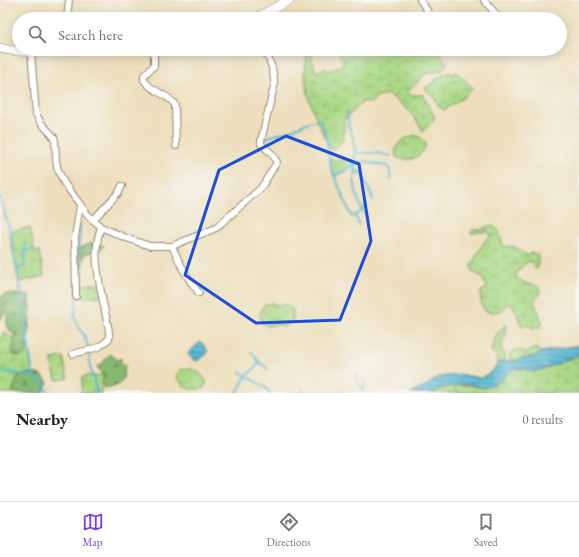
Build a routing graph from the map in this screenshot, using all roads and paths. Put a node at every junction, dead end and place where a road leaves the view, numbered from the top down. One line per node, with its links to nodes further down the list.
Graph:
1 (69, 0): 6 (street)
2 (289, 0): 7 (street)
3 (420, 0): 5 (street)
4 (484, 0): 8 (street)
5 (427, 10)
6 (68, 12)
7 (268, 12)
8 (494, 12)
9 (0, 48): 10 (street)
10 (12, 51)
11 (31, 56): 16 (street)
12 (154, 56): 14 (street)
13 (267, 56): 19 (street)
14 (176, 146)
15 (122, 186): 17 (street)
16 (80, 205): 17 (street); 21 (street)
17 (93, 220): 18 (street)
18 (101, 227): 19 (street); 22 (street)
19 (172, 246): 20 (street)
20 (199, 293)
21 (76, 296)
22 (73, 354)

